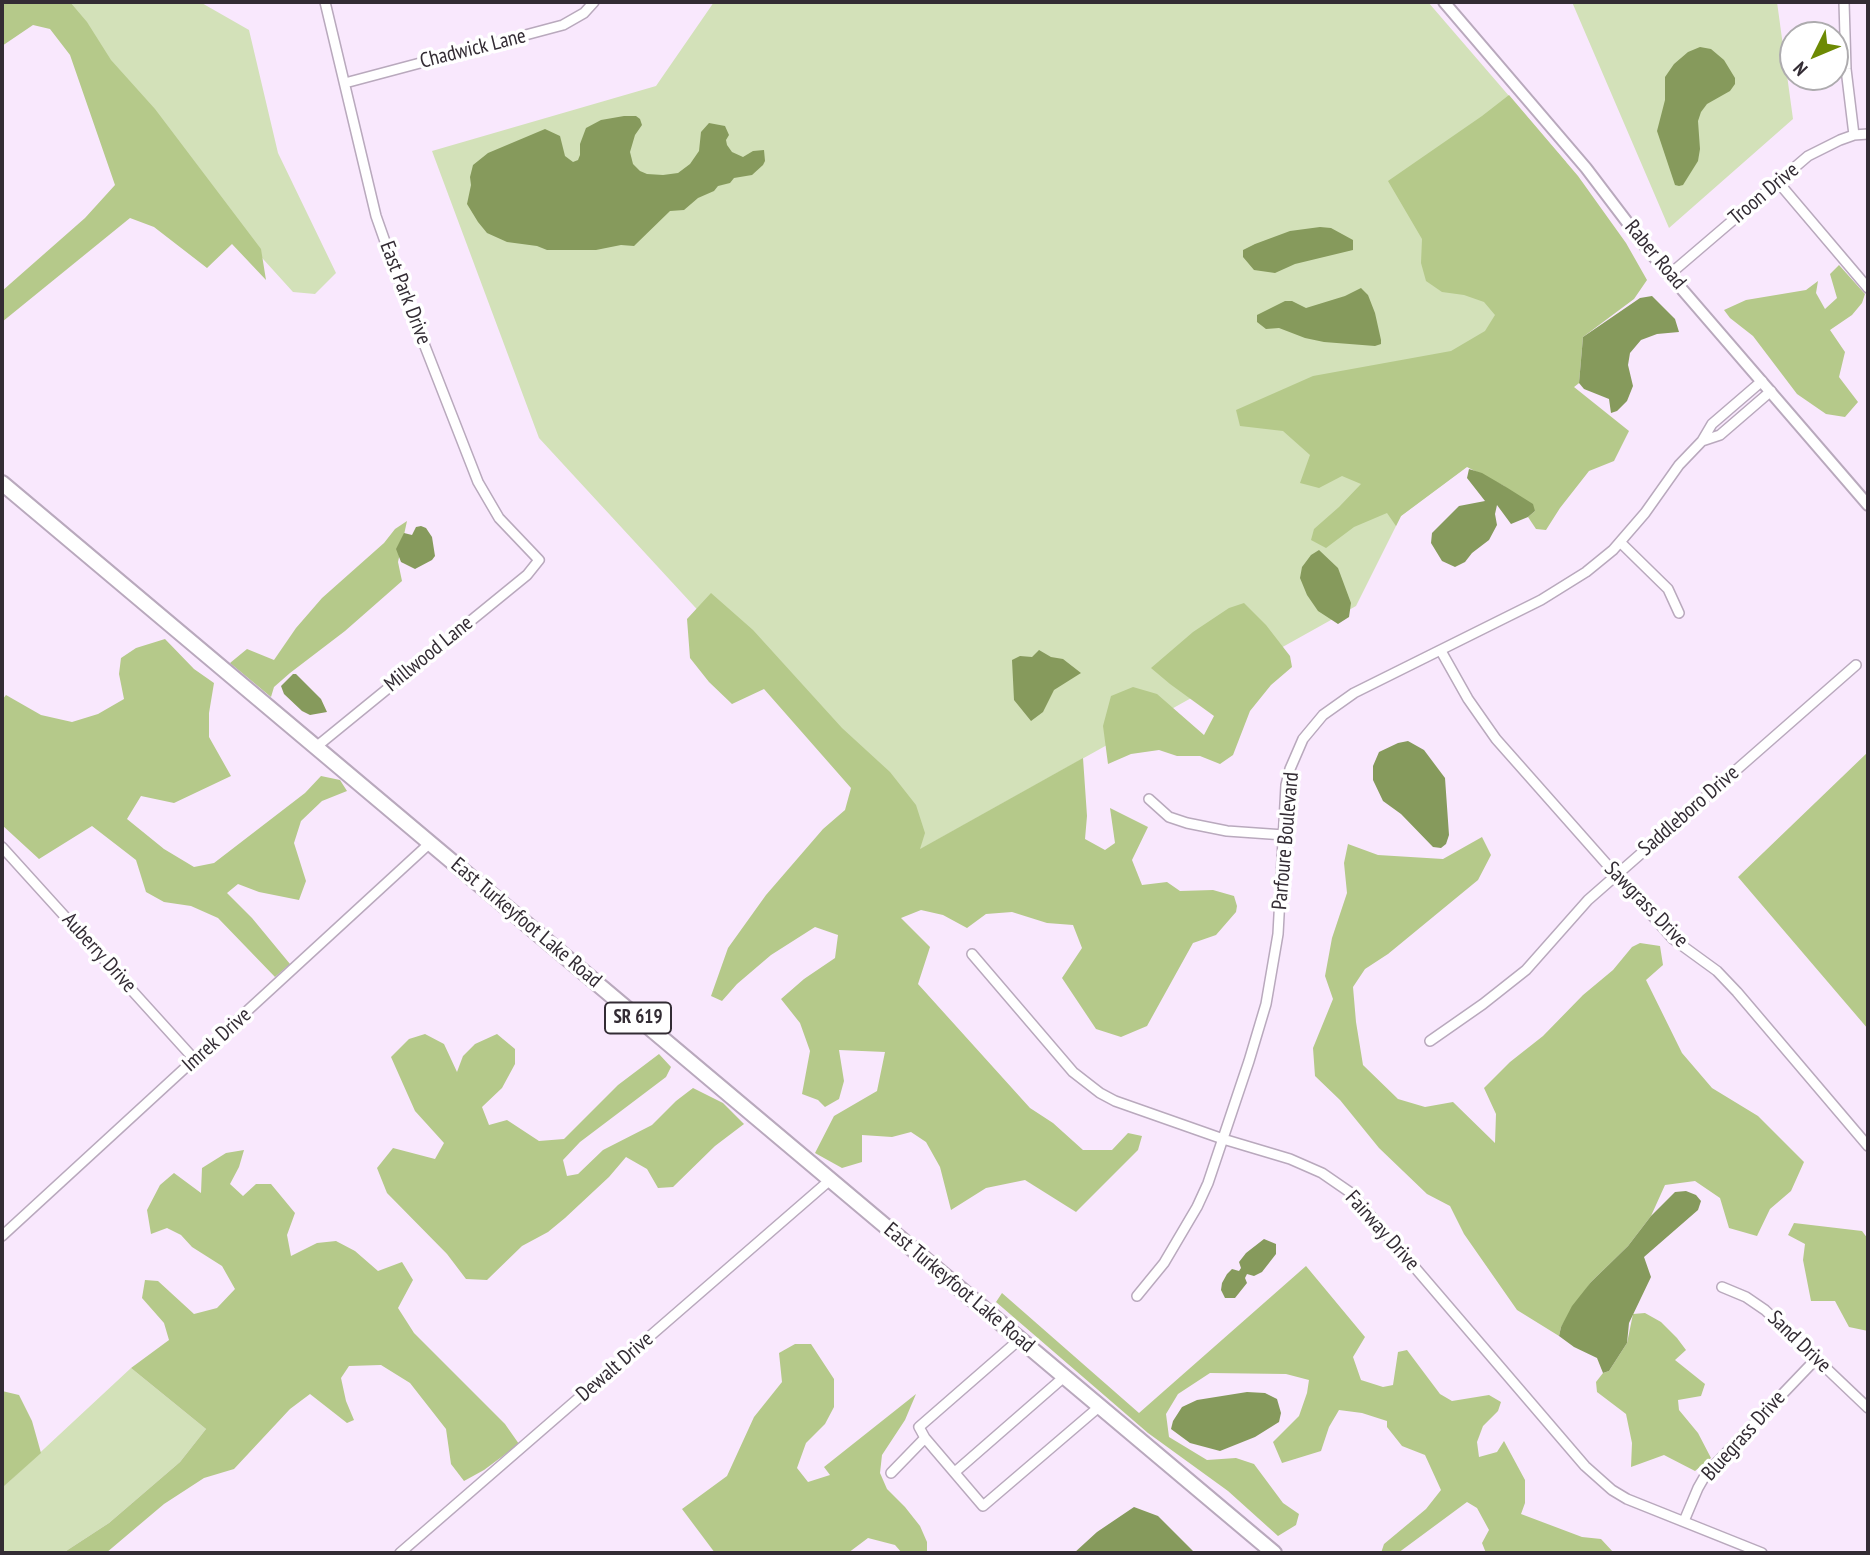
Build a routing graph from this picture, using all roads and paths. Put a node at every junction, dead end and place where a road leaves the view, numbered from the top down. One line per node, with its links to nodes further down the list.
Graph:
1 (325, 2): 5 (street, East Park Drive)
2 (594, 2): 5 (street, Chadwick Lane)
3 (1444, 2): 9 (street, Raber Road)
4 (1844, 2): 6 (street)
5 (345, 83): 17 (street, East Park Drive)
6 (1854, 135): 7 (street, Troon Drive); 8 (street, Troon Drive)
7 (1868, 135)
8 (1778, 182): 9 (street, Troon Drive); 10 (street)
9 (1670, 274): 11 (street, Raber Road)
10 (1868, 288)
11 (1762, 381): 12 (street, Raber Road); 13 (street, Parfoure Boulevard)
12 (1771, 391): 13 (street, Parfoure Boulevard); 15 (street, Raber Road)
13 (1702, 441): 16 (street, Parfoure Boulevard)
14 (2, 483): 21 (main road, East Turkeyfoot Lake Road / SR 619)
15 (1868, 505)
16 (1620, 542): 18 (street); 19 (street, Parfoure Boulevard)
17 (539, 560): 21 (street, Millwood Lane)
18 (1679, 613)
19 (1441, 651): 23 (street, Parfoure Boulevard); 26 (street, Sawgrass Drive)
20 (1856, 665): 26 (street, Saddleboro Drive)
21 (316, 747): 24 (main road, East Turkeyfoot Lake Road / SR 619)
22 (1149, 799): 23 (street)
23 (1284, 835): 30 (street, Parfoure Boulevard)
24 (430, 843): 29 (street, Imrek Drive); 32 (main road, East Turkeyfoot Lake Road / SR 619)
25 (2, 847): 29 (street, Auberry Drive)
26 (1616, 875): 28 (street, Saddleboro Drive); 31 (street, Sawgrass Drive)
27 (972, 954): 30 (street, Fairway Drive)
28 (1430, 1041)
29 (195, 1060): 33 (street, Imrek Drive)
30 (1223, 1139): 35 (street, Parfoure Boulevard); 44 (street, Fairway Drive)
31 (1868, 1146)
32 (830, 1181): 36 (main road, East Turkeyfoot Lake Road / SR 619); 45 (street, Dewalt Drive)
33 (2, 1236)
34 (1722, 1287): 37 (street, Sand Drive)
35 (1137, 1296)
36 (1020, 1339): 38 (main road, East Turkeyfoot Lake Road / SR 619); 41 (street)
37 (1816, 1359): 40 (street, Sand Drive); 44 (street, Bluegrass Drive)
38 (1064, 1377): 39 (main road, East Turkeyfoot Lake Road / SR 619); 42 (street)
39 (1100, 1406): 42 (street); 46 (main road, East Turkeyfoot Lake Road / SR 619)
40 (1868, 1408)
41 (925, 1438): 42 (street); 43 (street)
42 (955, 1472)
43 (891, 1473)
44 (1684, 1521): 47 (street, Fairway Drive)
45 (400, 1553)
46 (1274, 1553)
47 (1762, 1553)

